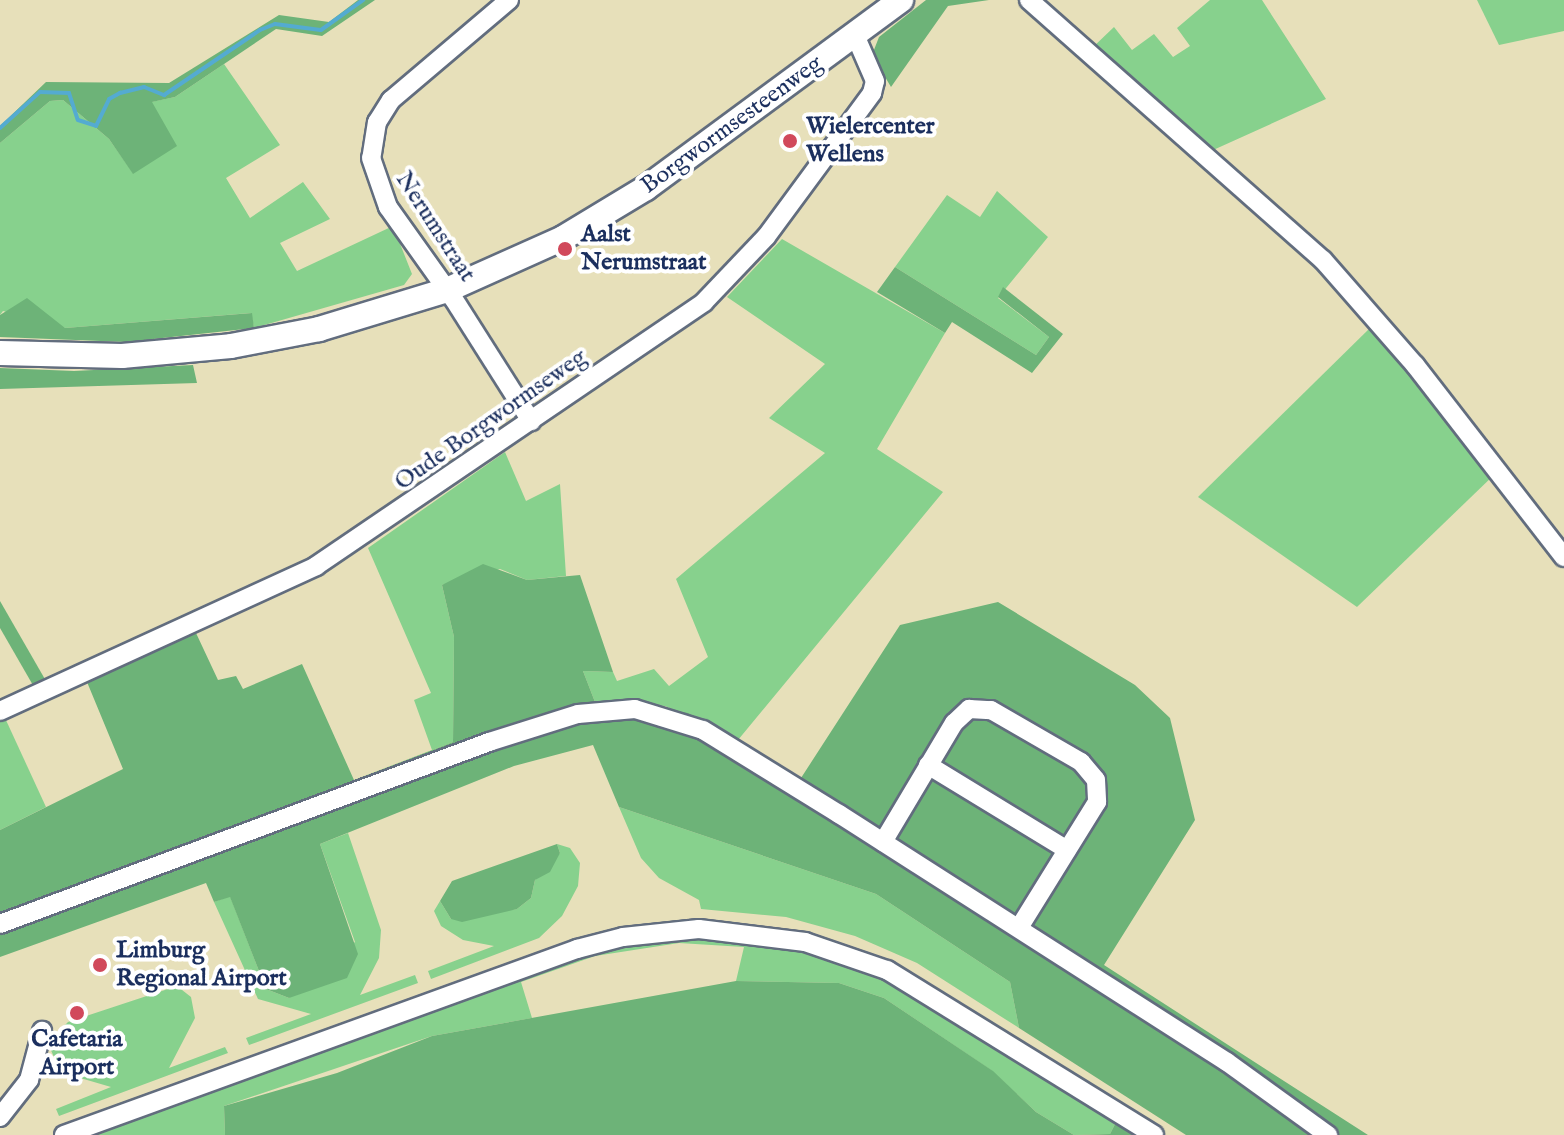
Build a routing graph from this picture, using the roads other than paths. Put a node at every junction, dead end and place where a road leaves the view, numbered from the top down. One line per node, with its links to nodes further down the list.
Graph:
1 (509, 0): 5 (street, Nerumstraat)
2 (901, 0): 4 (main road, Borgwormsesteenweg)
3 (1029, 0): 8 (street)
4 (855, 35): 5 (main road, Borgwormsesteenweg); 7 (street, Oude Borgwormseweg)
5 (447, 290): 6 (main road, Borgwormsesteenweg); 7 (street, Nerumstraat)
6 (0, 353)
7 (531, 421): 9 (street, Oude Borgwormseweg)
8 (1564, 557)
9 (0, 711)
10 (928, 765): 11 (street); 12 (street); 12 (street)
11 (883, 842): 13 (street); 14 (street)
12 (1067, 850): 14 (street)
13 (0, 924)
14 (1019, 928): 19 (street)
15 (42, 1031): 16 (street)
16 (0, 1117)
17 (64, 1135): 18 (street)
18 (1154, 1135)
19 (1328, 1135)

